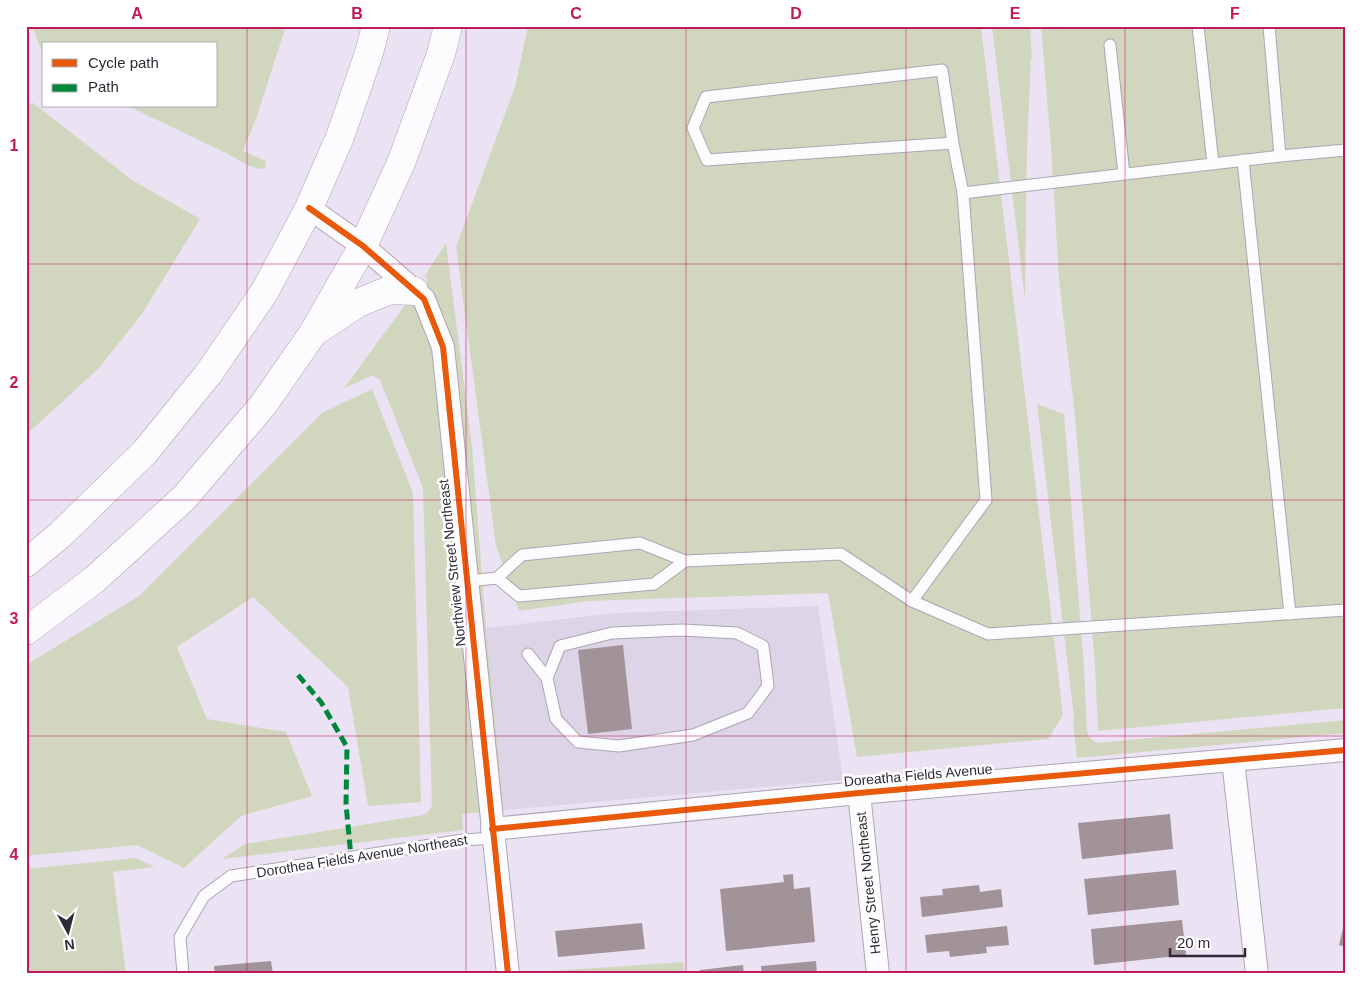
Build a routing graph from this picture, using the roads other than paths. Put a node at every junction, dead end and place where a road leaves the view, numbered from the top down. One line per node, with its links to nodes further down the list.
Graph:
1 (376, 26): 13 (main road)
2 (448, 26): 14 (main road)
3 (1198, 26): 10 (lane)
4 (1269, 26): 8 (lane)
5 (1110, 45): 11 (lane)
6 (953, 143): 6 (lane); 12 (lane)
7 (1346, 150): 8 (lane)
8 (1280, 156): 9 (lane)
9 (1243, 160): 10 (lane); 23 (lane)
10 (1213, 164): 11 (lane)
11 (1124, 174): 12 (lane)
12 (963, 193): 21 (lane)
13 (309, 208): 14 (street, Northview Street Northeast); 18 (main road)
14 (362, 246): 15 (street, Northview Street Northeast); 16 (main road)
15 (414, 291): 16 (main road); 20 (street, Northview Street Northeast)
16 (313, 333): 24 (main road)
17 (685, 561): 19 (lane); 19 (lane); 21 (lane)
18 (26, 563)
19 (497, 578): 20 (lane)
20 (468, 581): 30 (street, Northview Street Northeast)
21 (912, 601): 23 (lane)
22 (1346, 610): 23 (lane)
23 (1290, 614)
24 (26, 631)
25 (528, 654): 26 (lane)
26 (548, 678): 26 (lane)
27 (1346, 750): 28 (street, Doreatha Fields Avenue)
28 (1233, 760): 29 (street, Doreatha Fields Avenue); 34 (street)
29 (859, 793): 30 (street, Doreatha Fields Avenue); 33 (street, Henry Street Northeast)
30 (493, 834): 31 (lane, Dorothea Fields Avenue Northeast); 32 (street, Northview Street Northeast)
31 (183, 974)
32 (508, 974)
33 (878, 974)
34 (1257, 974)

